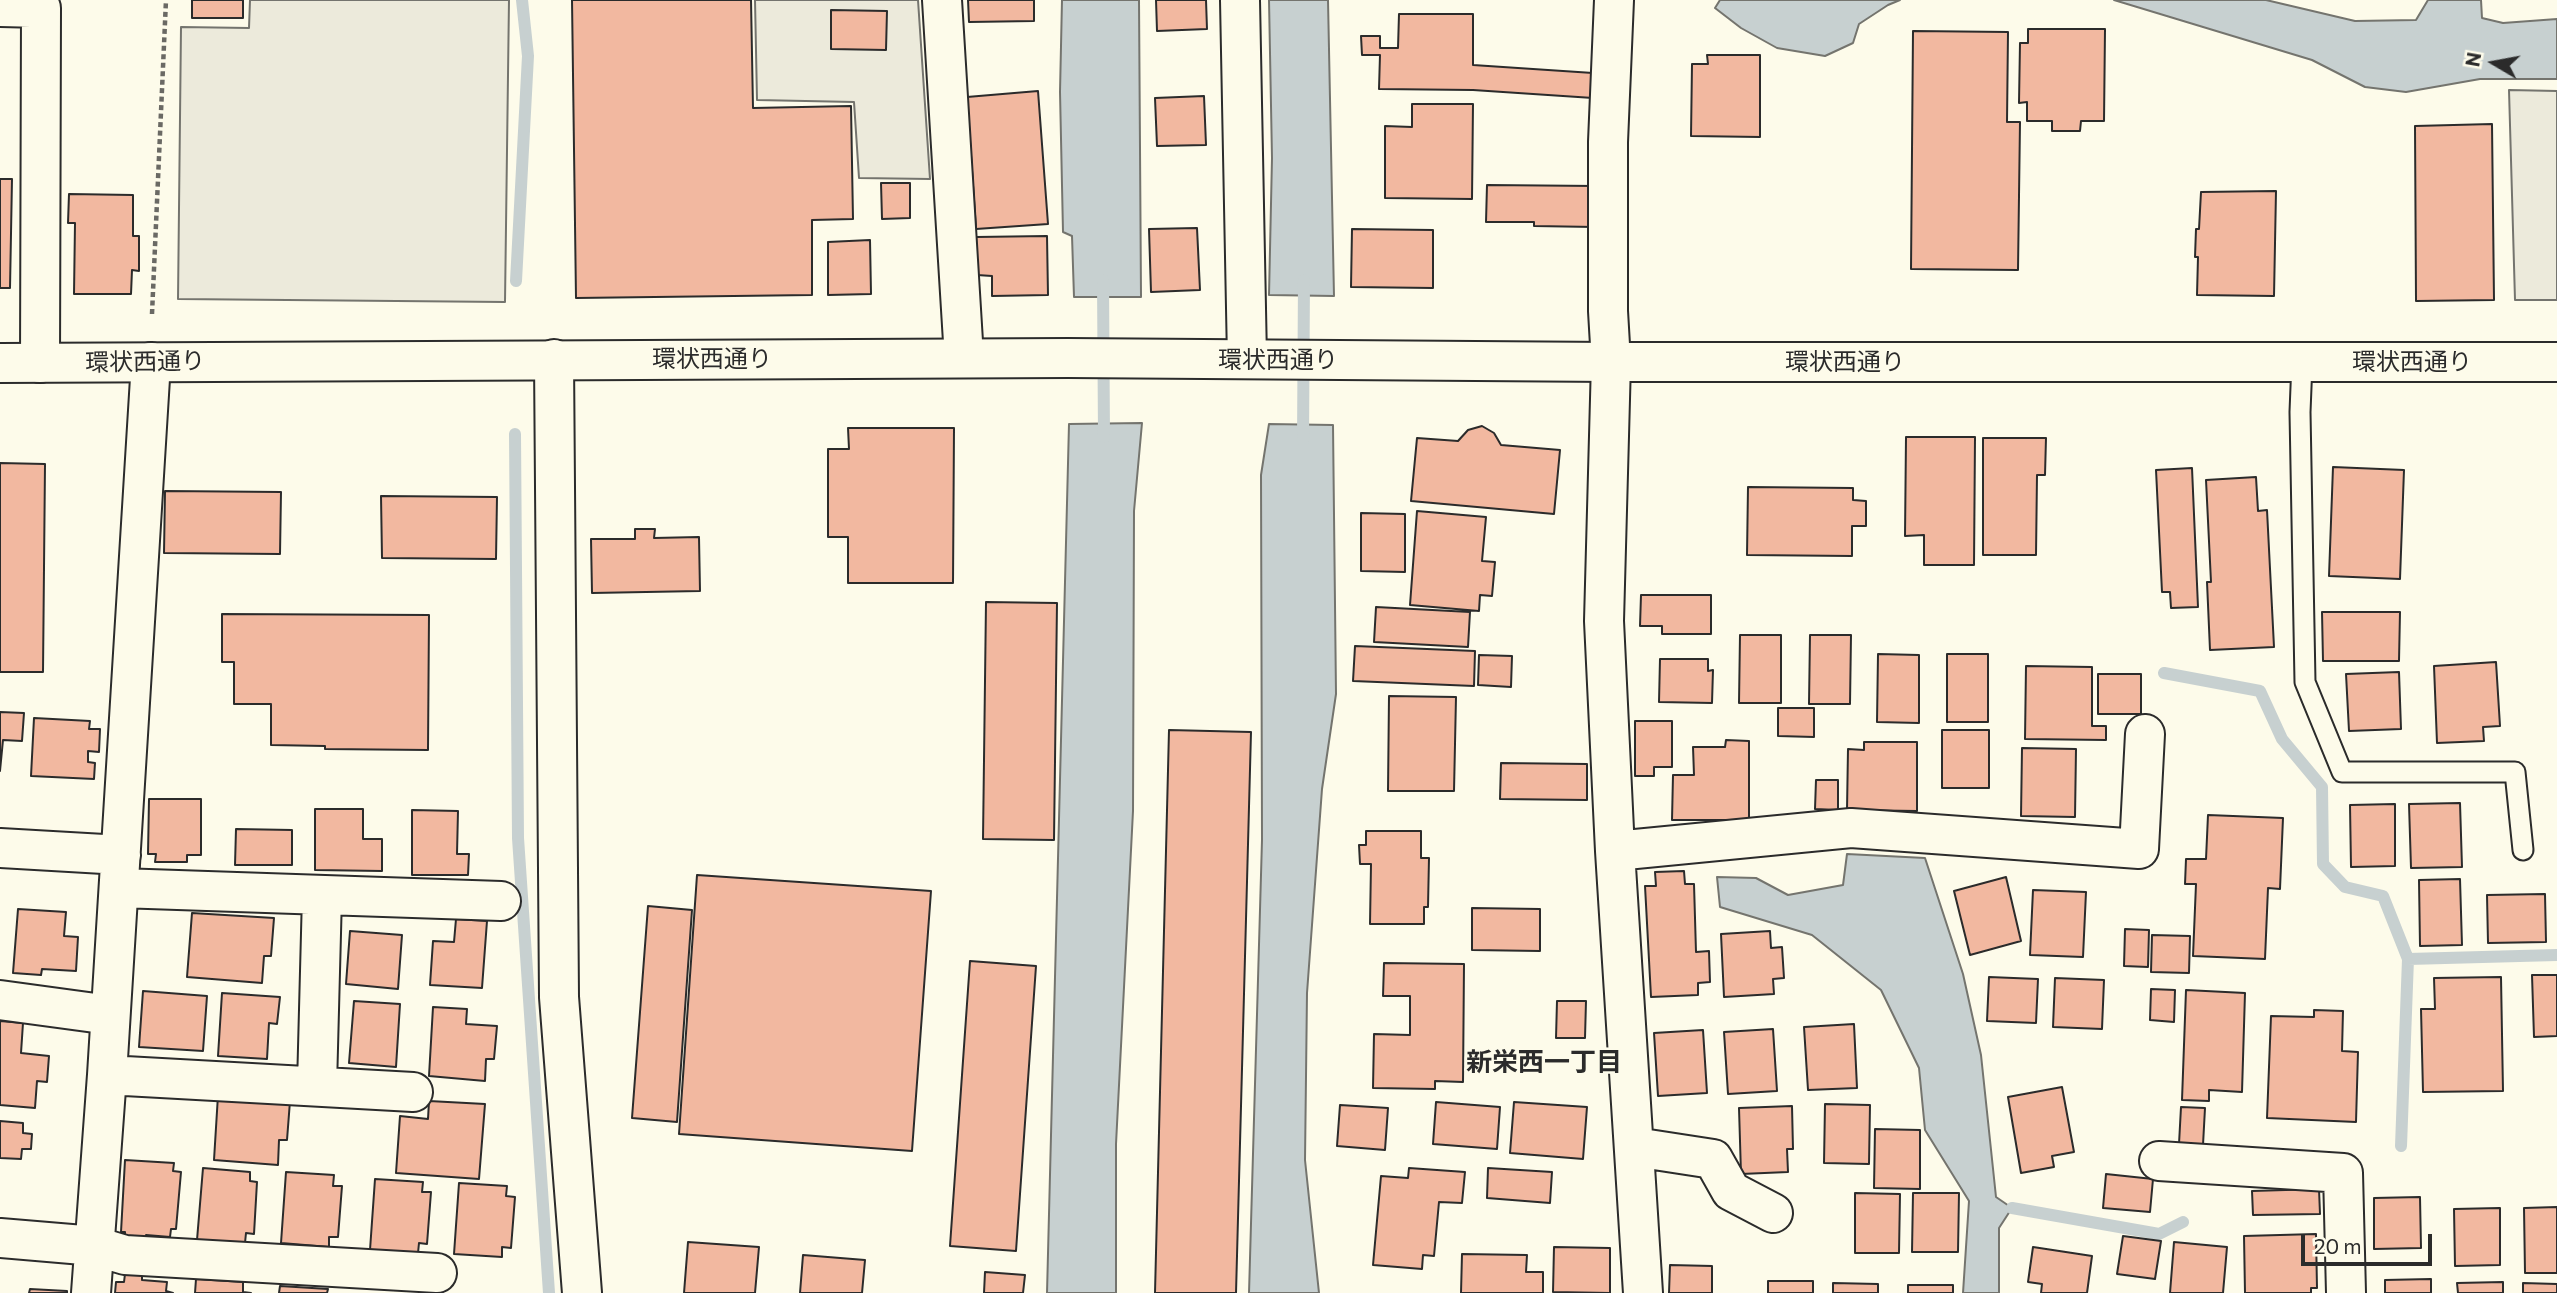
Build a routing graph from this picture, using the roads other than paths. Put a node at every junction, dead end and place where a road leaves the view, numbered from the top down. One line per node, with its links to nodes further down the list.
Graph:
1 (942, 0): 5 (main road)
2 (1240, 0): 7 (main road)
3 (1614, 0): 9 (main road)
4 (0, 7): 13 (main road)
5 (964, 358): 6 (main road, 環状西通り); 7 (main road, 環状西通り)
6 (554, 359): 8 (main road, 環状西通り); 33 (main road)
7 (1258, 360): 9 (main road, 環状西通り)
8 (151, 362): 13 (main road, 環状西通り); 18 (main road)
9 (1611, 362): 10 (main road, 環状西通り); 17 (main road)
10 (2302, 362): 11 (main road, 環状西通り); 16 (lane)
11 (2557, 362)
12 (0, 363): 13 (main road, 環状西通り)
13 (40, 363)
14 (2146, 734): 17 (main road)
15 (0, 848): 18 (main road)
16 (2523, 850)
17 (1615, 851): 26 (main road)
18 (120, 872): 19 (main road); 22 (main road)
19 (322, 895): 20 (main road); 24 (main road)
20 (501, 901)
21 (0, 1000): 22 (main road)
22 (110, 1015): 23 (main road)
23 (107, 1075): 24 (main road); 30 (main road)
24 (317, 1086): 25 (main road)
25 (413, 1091)
26 (1635, 1147): 28 (main road); 34 (main road)
27 (2159, 1161): 35 (main road)
28 (1773, 1213)
29 (0, 1238): 30 (main road)
30 (95, 1246): 31 (main road); 32 (main road)
31 (437, 1273)
32 (91, 1293)
33 (582, 1293)
34 (1643, 1293)
35 (2346, 1293)

